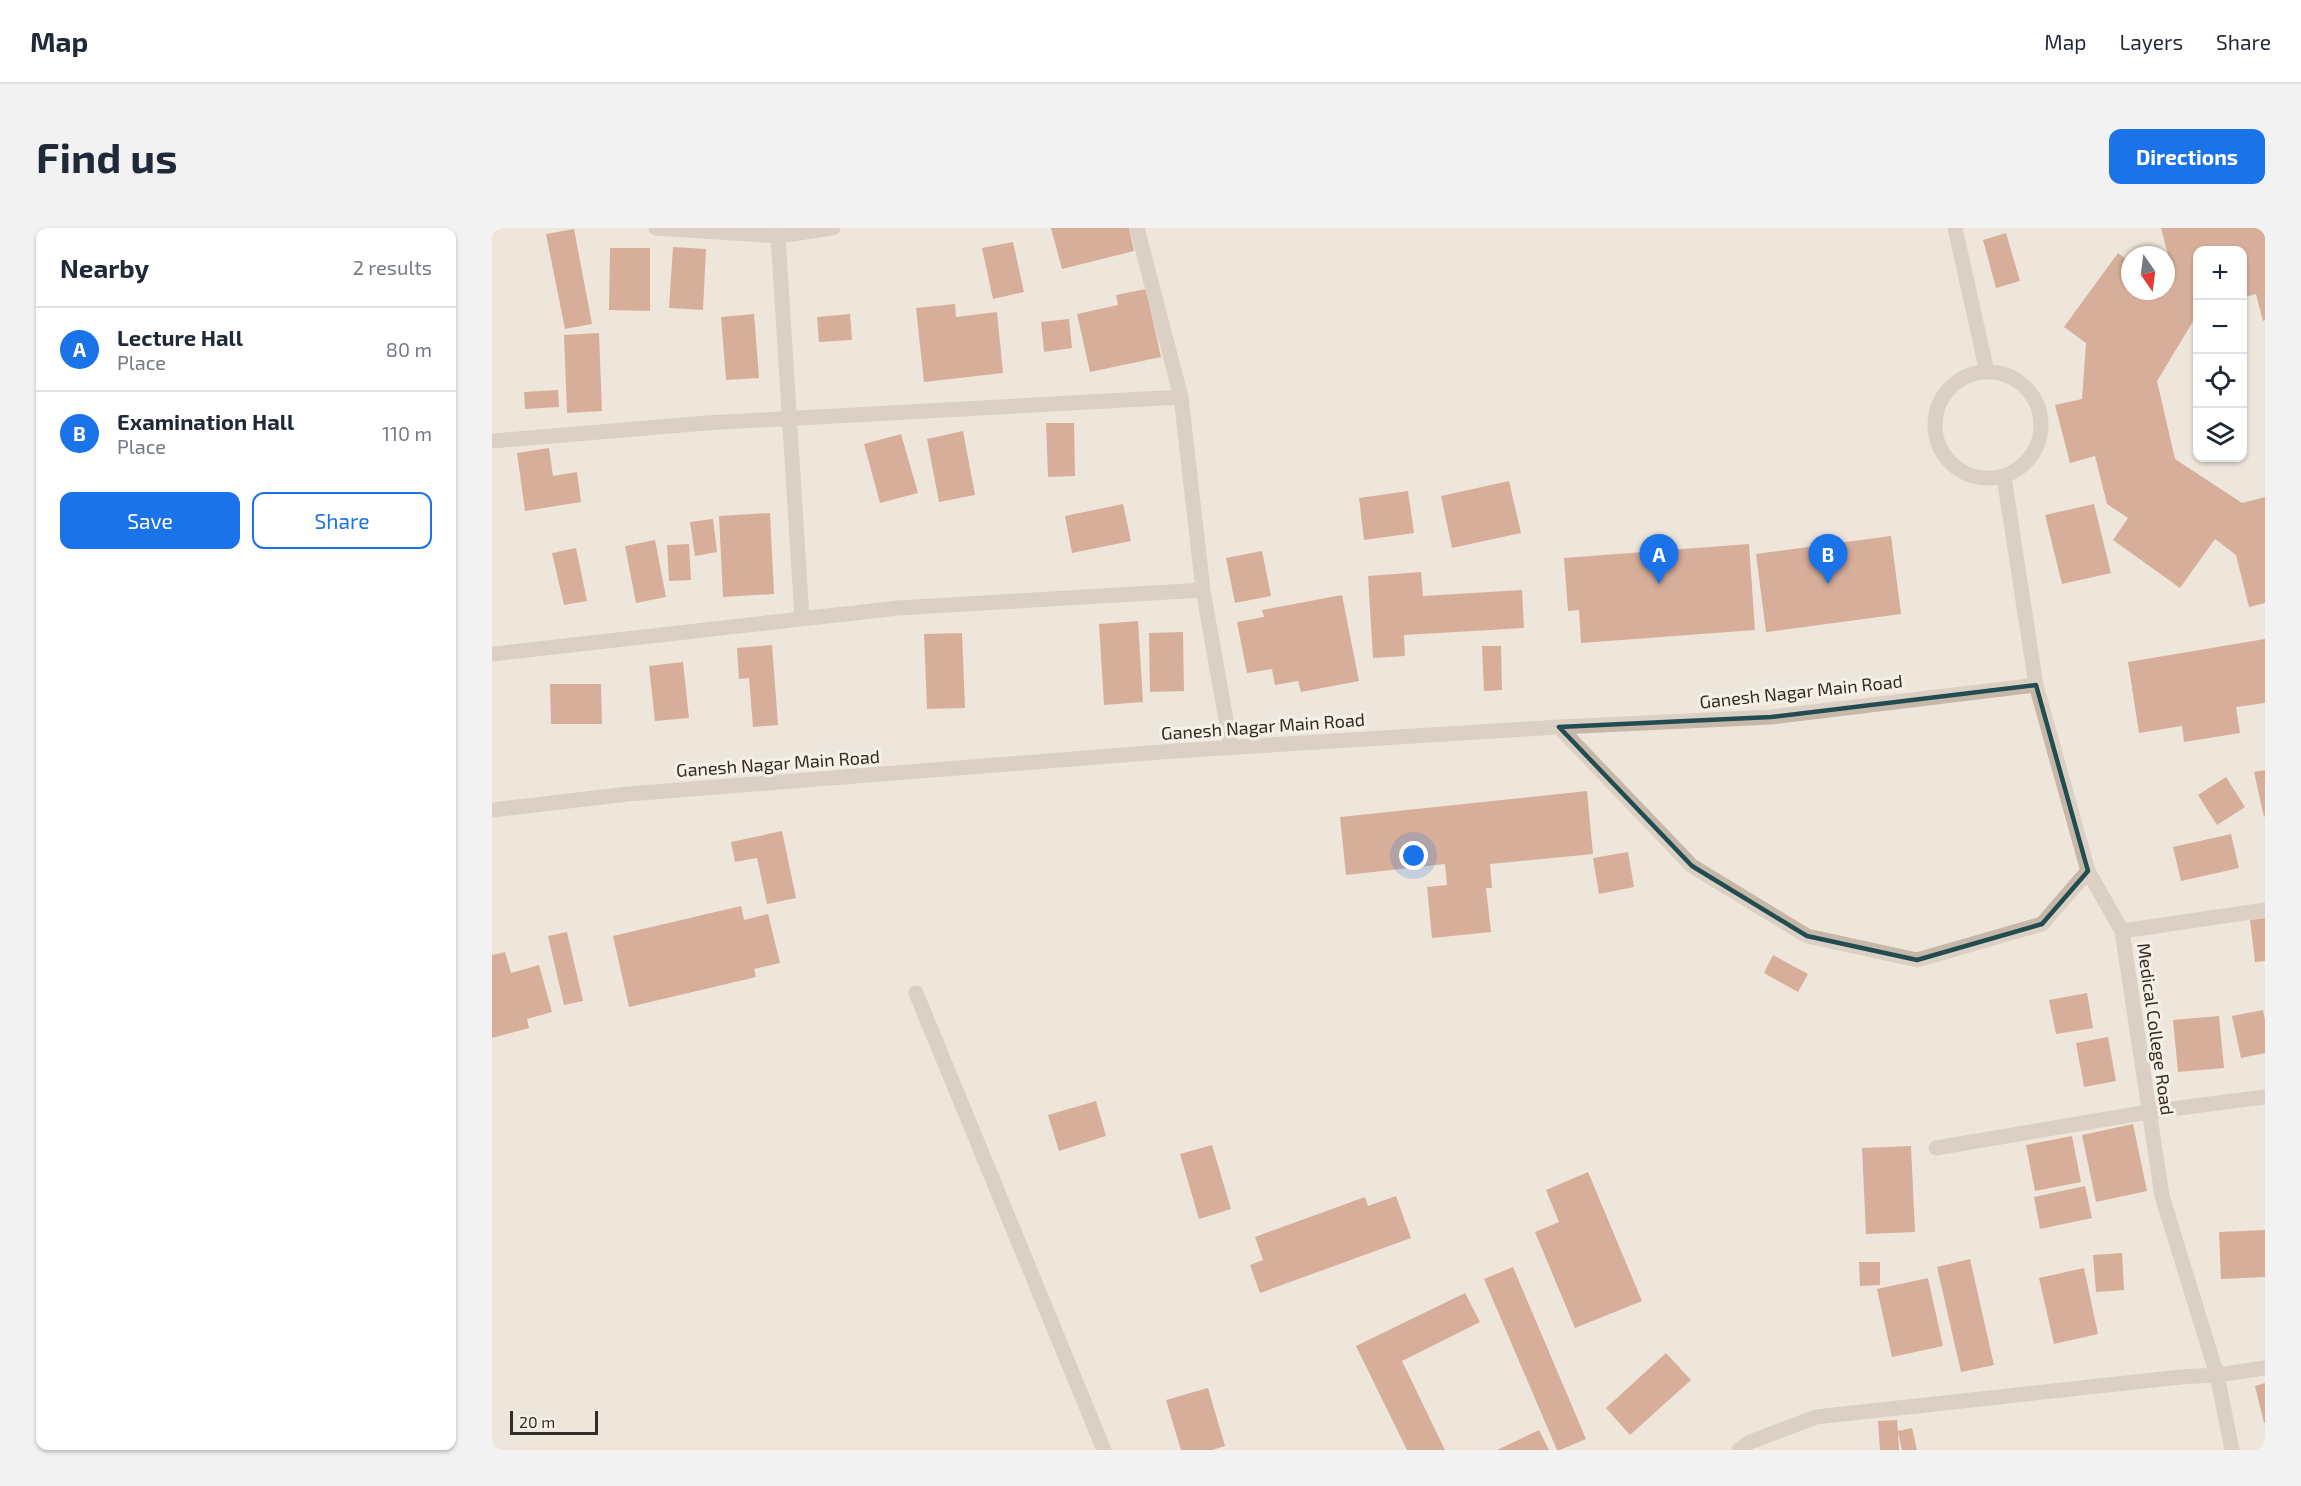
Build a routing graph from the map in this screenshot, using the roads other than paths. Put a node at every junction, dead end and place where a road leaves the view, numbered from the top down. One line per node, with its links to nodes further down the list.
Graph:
1 (656, 228): 5 (street)
2 (833, 228): 5 (street)
3 (1137, 228): 7 (street)
4 (1955, 228): 6 (street)
5 (778, 236): 8 (street)
6 (1987, 372): 10 (street); 10 (street)
7 (1181, 397): 8 (street); 11 (street)
8 (789, 418): 9 (street); 12 (street)
9 (492, 441)
10 (2004, 477): 14 (street, Medical College Road)
11 (1203, 590): 12 (street); 16 (street)
12 (802, 619): 13 (street)
13 (492, 654)
14 (2036, 685): 15 (street, Ganesh Nagar Main Road); 18 (street, Medical College Road)
15 (1559, 727): 16 (street, Ganesh Nagar Main Road); 18 (street)
16 (1231, 748): 17 (street, Ganesh Nagar Main Road)
17 (492, 810)
18 (2088, 871): 20 (street, Medical College Road)
19 (2265, 910): 20 (street)
20 (2122, 931): 23 (street, Medical College Road)
21 (916, 993): 27 (street)
22 (2265, 1097): 23 (street)
23 (2148, 1112): 24 (street); 26 (street, Medical College Road)
24 (1936, 1148)
25 (2265, 1368): 26 (street)
26 (2217, 1375): 28 (street); 29 (street, Medical College Road)
27 (1104, 1450)
28 (1739, 1450)
29 (2232, 1450)

